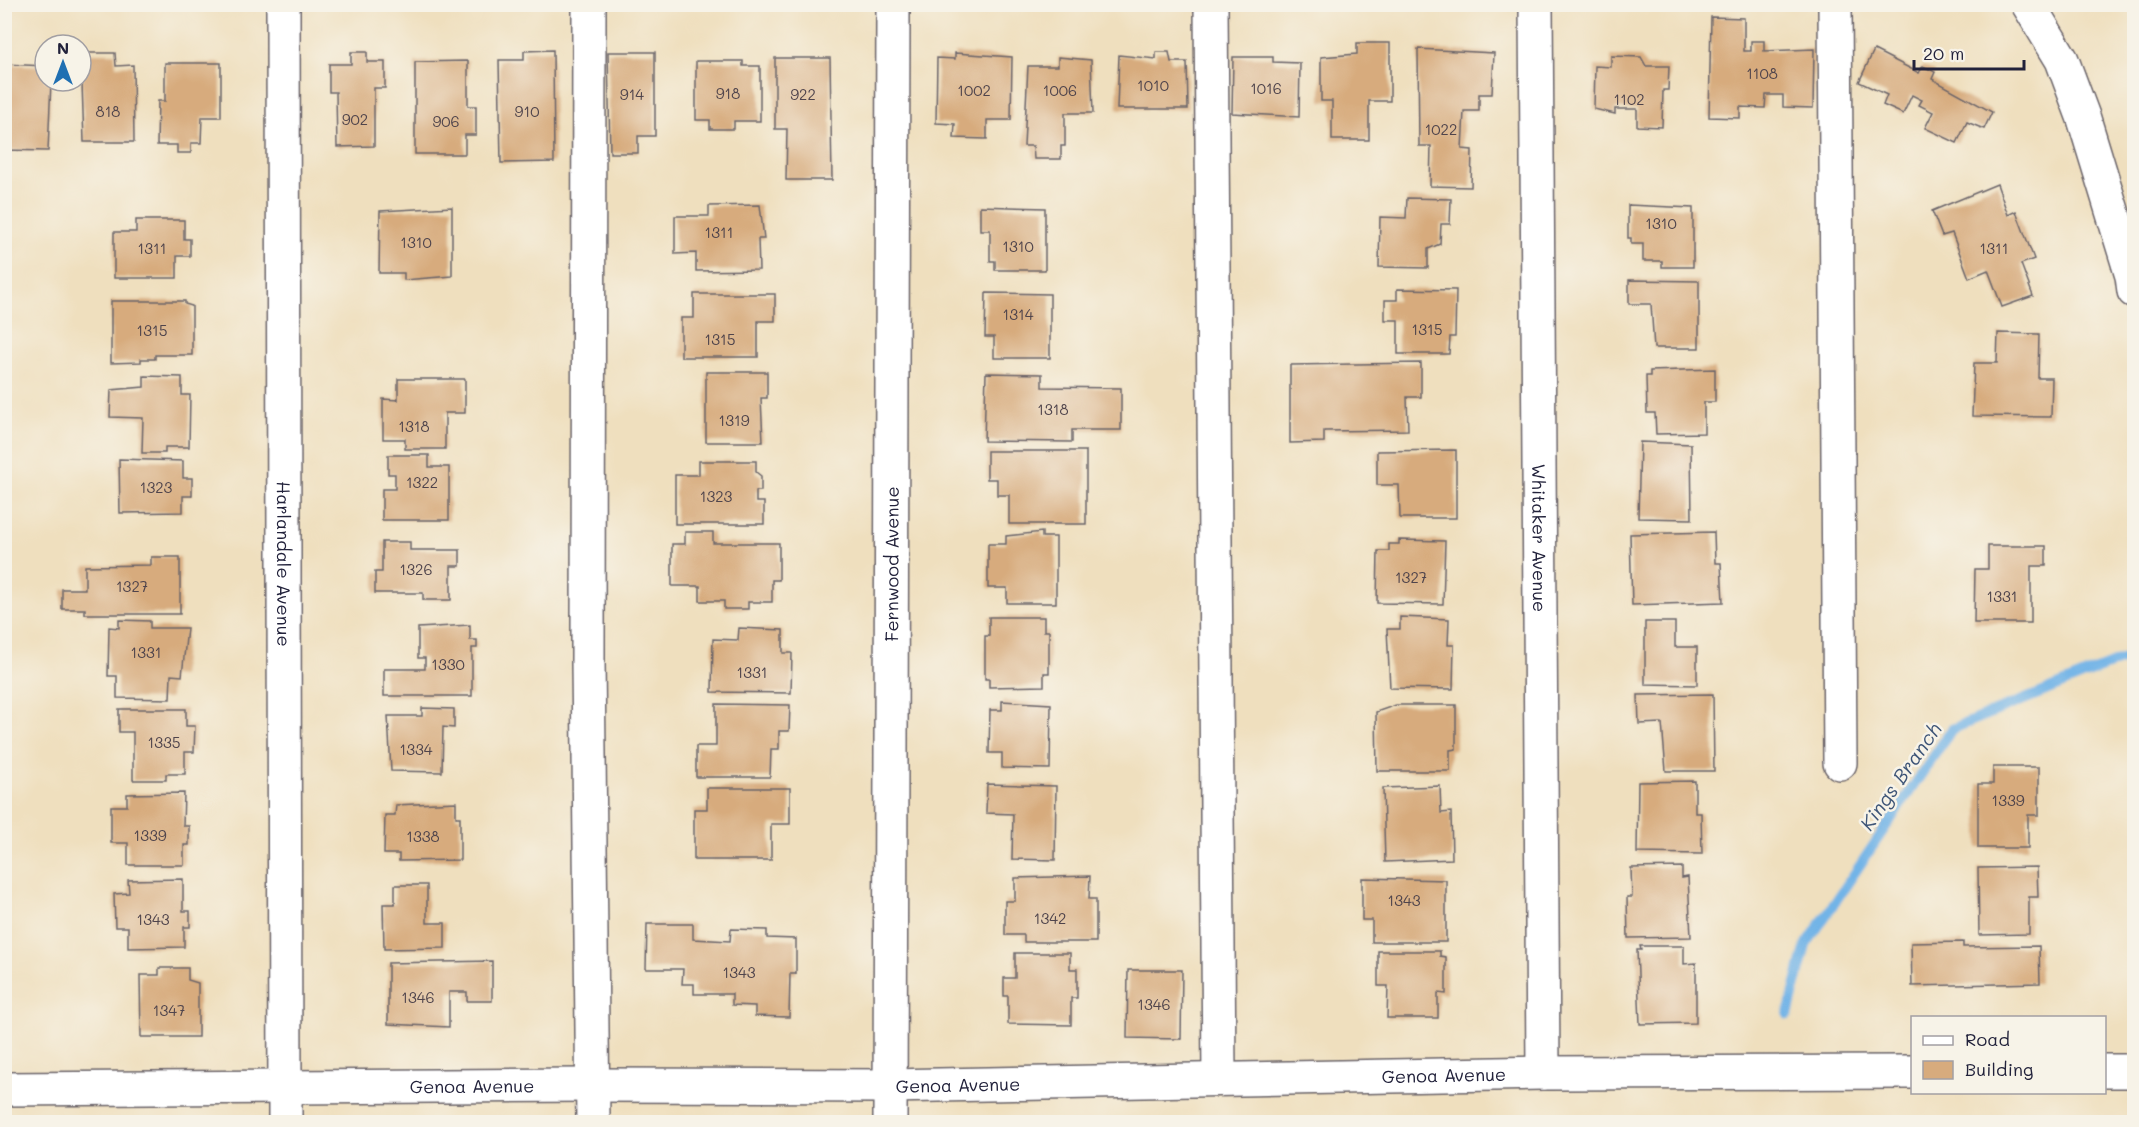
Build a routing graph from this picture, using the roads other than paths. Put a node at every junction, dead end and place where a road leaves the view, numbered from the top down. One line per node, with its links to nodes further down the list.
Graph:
1 (283, 4): 16 (street, Harlandale Avenue)
2 (589, 4): 15 (street)
3 (893, 4): 17 (street, Fernwood Avenue)
4 (1210, 4): 14 (street)
5 (1536, 4): 12 (street, Whitaker Avenue)
6 (1834, 4): 9 (street)
7 (2030, 5): 8 (street)
8 (2134, 291)
9 (1840, 763)
10 (2106, 1071): 11 (street)
11 (2134, 1071)
12 (1543, 1072): 13 (street, Genoa Avenue); 14 (street, Genoa Avenue)
13 (1911, 1072)
14 (1219, 1079): 17 (street, Genoa Avenue)
15 (592, 1085): 16 (street, Genoa Avenue); 17 (street, Genoa Avenue); 20 (street)
16 (285, 1086): 18 (street, Genoa Avenue); 19 (street, Harlandale Avenue)
17 (890, 1086): 21 (street, Fernwood Avenue)
18 (4, 1089)
19 (285, 1122)
20 (593, 1122)
21 (890, 1122)

